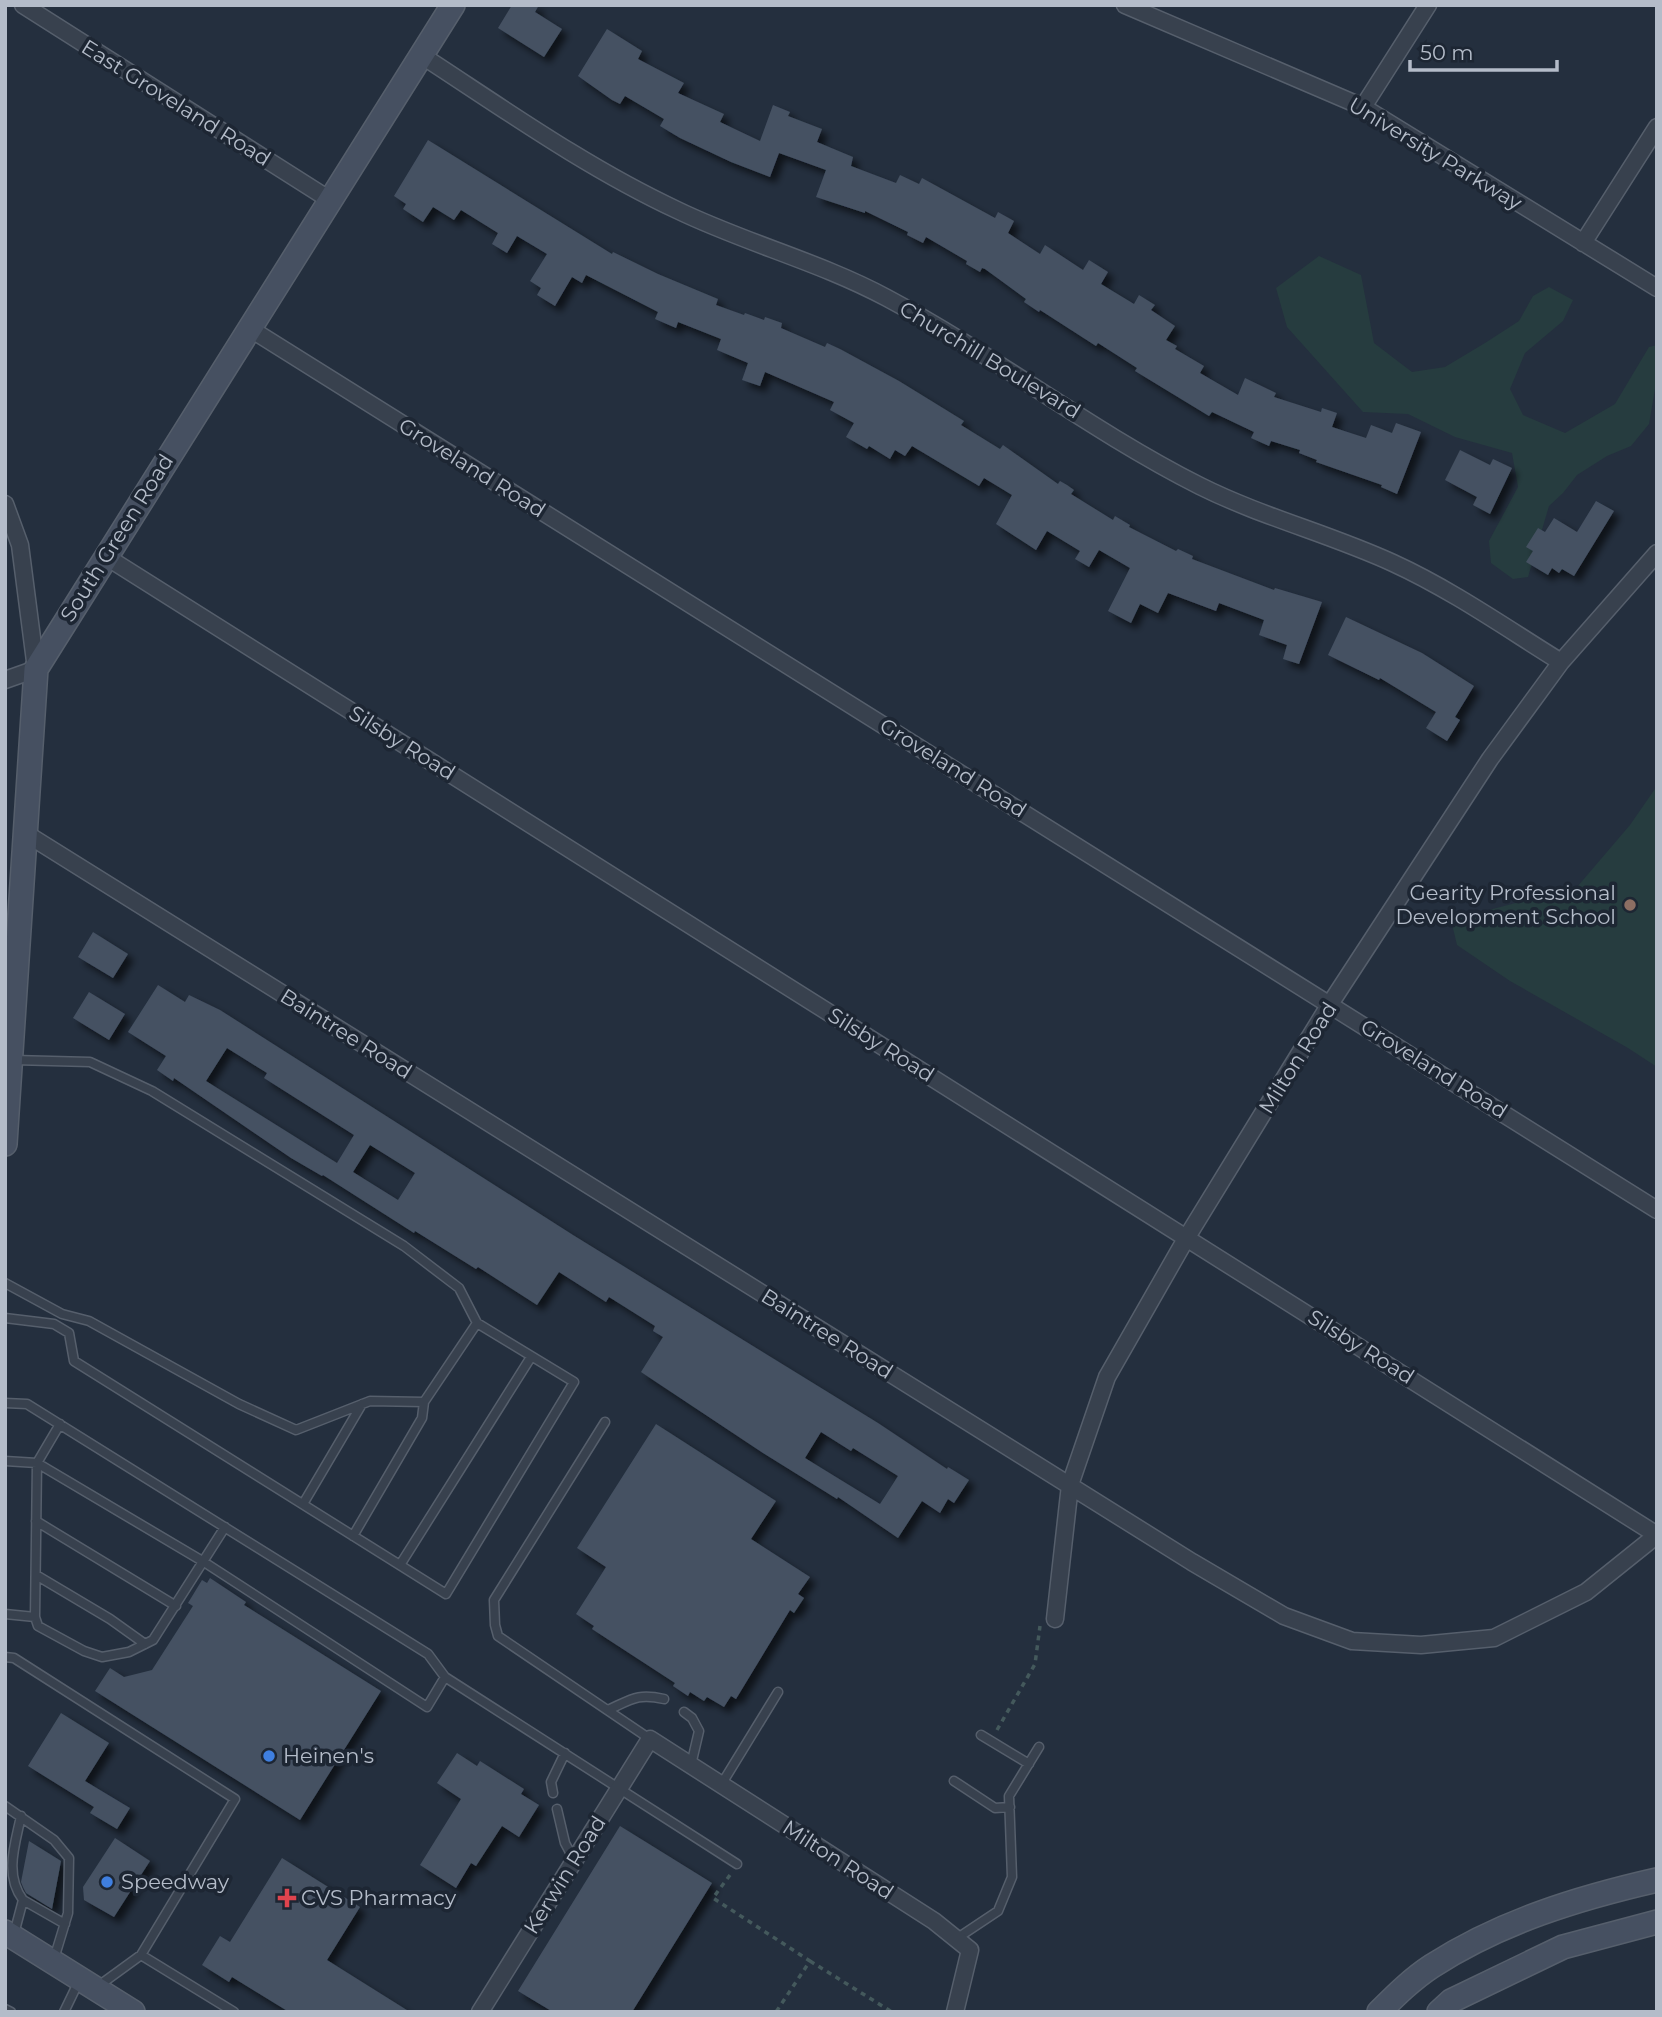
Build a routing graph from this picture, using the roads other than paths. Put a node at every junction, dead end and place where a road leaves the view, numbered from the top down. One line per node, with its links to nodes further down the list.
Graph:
1 (23, 5): 8 (street, East Groveland Road)
2 (453, 5): 5 (main road, South Green Road)
3 (1125, 5): 6 (street, University Parkway)
4 (1427, 5): 6 (street)
5 (421, 55): 8 (main road, South Green Road); 15 (street, Churchill Boulevard)
6 (1363, 107): 9 (street, University Parkway)
7 (1657, 127): 9 (street)
8 (330, 200): 11 (main road, South Green Road)
9 (1583, 243): 10 (street, University Parkway)
10 (1657, 288)
11 (249, 328): 14 (main road, South Green Road); 19 (street, Groveland Road)
12 (5, 504): 16 (street)
13 (1657, 553): 15 (street, Milton Road)
14 (106, 556): 16 (main road, South Green Road); 23 (street, Silsby Road)
15 (1561, 662): 19 (street, Milton Road)
16 (36, 669): 17 (street); 18 (main road, South Green Road)
17 (5, 680)
18 (25, 833): 20 (main road, South Green Road); 35 (street, Baintree Road)
19 (1330, 1004): 22 (street, Groveland Road); 23 (street, Milton Road)
20 (10, 1060): 21 (main road, South Green Road); 26 (lane)
21 (5, 1144)
22 (1657, 1210)
23 (1187, 1237): 35 (street, Milton Road); 40 (street, Silsby Road)
24 (5, 1283): 30 (lane)
25 (5, 1318): 36 (lane)
26 (477, 1323): 27 (lane); 28 (lane)
27 (531, 1357): 42 (lane); 42 (lane)
28 (424, 1402): 30 (lane); 39 (lane)
29 (5, 1403): 32 (lane)
30 (362, 1404): 36 (lane)
31 (605, 1422): 53 (lane)
32 (60, 1424): 34 (lane); 38 (lane)
33 (5, 1461): 34 (lane)
34 (37, 1463): 37 (lane); 41 (lane)
35 (1070, 1485): 40 (street, Baintree Road); 47 (street, Milton Road)
36 (303, 1504): 39 (lane)
37 (36, 1521): 43 (lane); 44 (lane)
38 (225, 1527): 41 (lane); 50 (lane)
39 (353, 1535): 42 (lane)
40 (1657, 1535)
41 (204, 1562): 44 (lane); 50 (lane)
42 (400, 1564)
43 (36, 1576): 46 (lane); 48 (lane)
44 (176, 1606): 48 (lane)
45 (5, 1614): 46 (lane)
46 (35, 1617): 48 (lane)
47 (1055, 1619)
48 (145, 1644)
49 (5, 1657): 78 (lane)
50 (445, 1677): 58 (lane)
51 (778, 1692): 62 (lane)
52 (664, 1699): 53 (lane)
53 (608, 1710): 56 (lane)
54 (684, 1712): 60 (lane)
55 (981, 1735): 59 (lane)
56 (650, 1739): 60 (street, Milton Road); 63 (street, Kerwin Road)
57 (1039, 1747): 59 (lane)
58 (565, 1754): 63 (lane); 64 (lane)
59 (1029, 1764): 66 (lane)
60 (691, 1765): 62 (street, Milton Road)
61 (954, 1782): 66 (lane)
62 (721, 1785): 77 (street, Milton Road)
63 (620, 1788): 69 (street, Kerwin Road); 70 (lane)
64 (553, 1793)
65 (5, 1806): 68 (lane)
66 (1010, 1807): 77 (lane)
67 (557, 1809): 69 (lane)
68 (21, 1816): 71 (lane); 75 (lane)
69 (574, 1860): 82 (street, Kerwin Road)
70 (737, 1864)
71 (8, 1868): 73 (lane)
72 (1657, 1880): 88 (main road)
73 (23, 1900): 75 (lane); 76 (lane)
74 (1657, 1922): 89 (main road)
75 (65, 1924): 79 (lane)
76 (9, 1935): 79 (main road)
77 (956, 1939): 87 (street)
78 (141, 1955): 80 (lane); 86 (lane)
79 (53, 1962): 80 (main road)
80 (88, 1983): 84 (lane); 85 (main road)
81 (5, 2009): 83 (lane)
82 (481, 2011)
83 (11, 2012)
84 (64, 2012)
85 (133, 2012)
86 (234, 2012)
87 (955, 2012)
88 (1379, 2012)
89 (1439, 2012)

